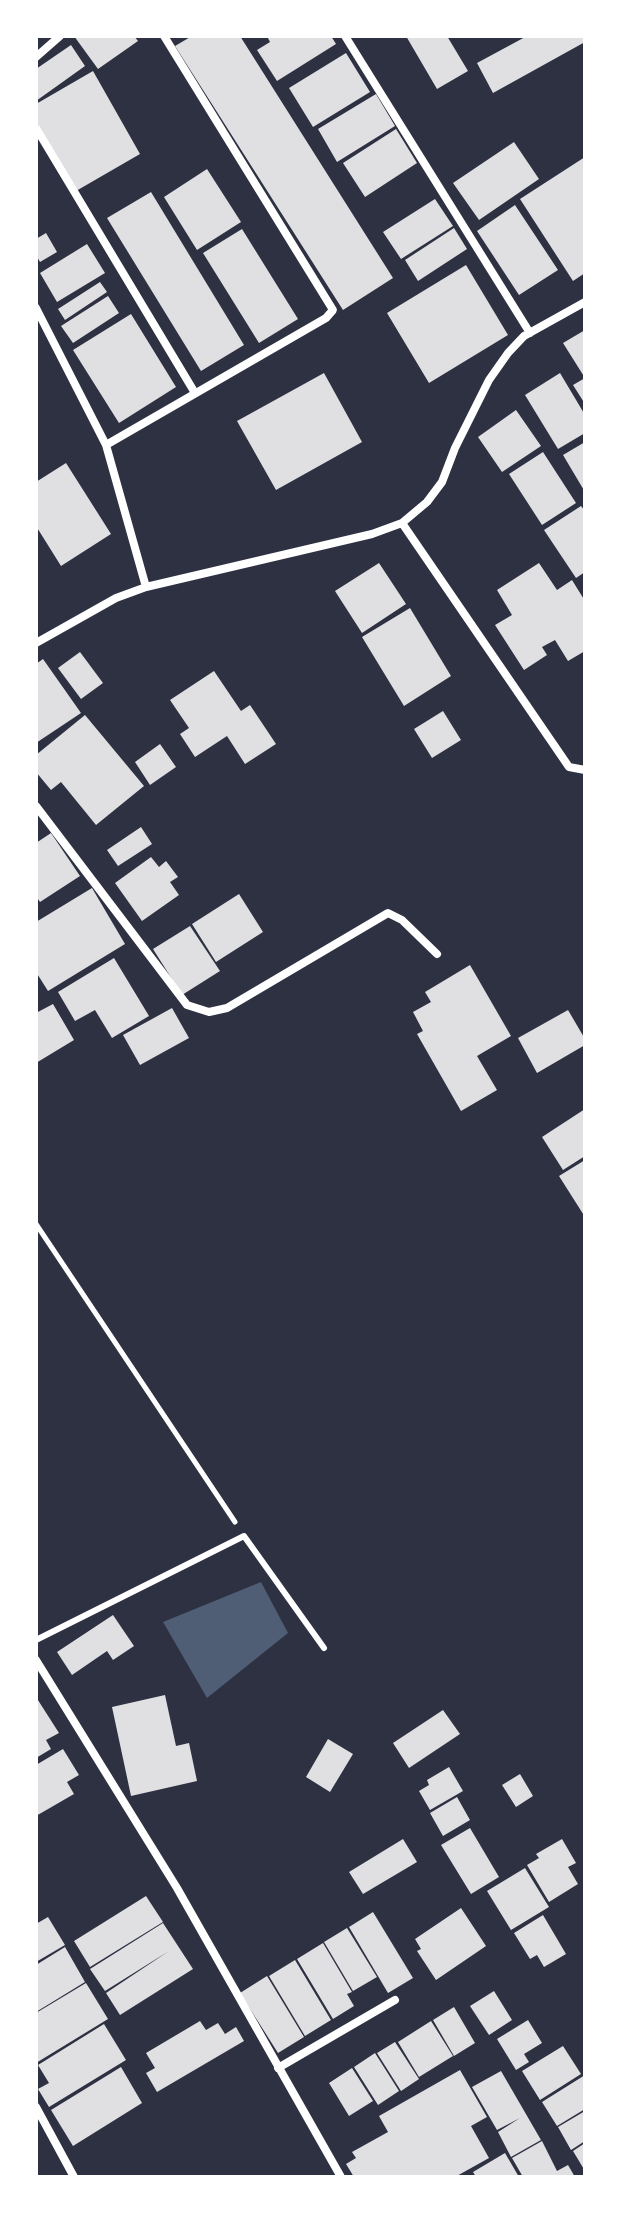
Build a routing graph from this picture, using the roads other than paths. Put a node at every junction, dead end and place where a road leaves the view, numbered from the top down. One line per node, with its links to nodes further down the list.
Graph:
1 (60, 36): 4 (street)
2 (164, 36): 9 (street)
3 (345, 36): 8 (street)
4 (36, 57)
5 (36, 128): 9 (street)
6 (585, 302): 8 (street)
7 (36, 308): 10 (street)
8 (530, 333): 11 (street)
9 (195, 393): 10 (street)
10 (106, 445): 12 (street)
11 (402, 523): 12 (street); 14 (street)
12 (146, 587): 13 (street)
13 (36, 643)
14 (585, 770)
15 (36, 806): 16 (street)
16 (437, 954)
17 (36, 1640): 18 (lane)
18 (324, 1648)
19 (36, 1660): 21 (street)
20 (395, 2000): 21 (street)
21 (278, 2068): 24 (street)
22 (36, 2107): 23 (street)
23 (74, 2177)
24 (341, 2177)

